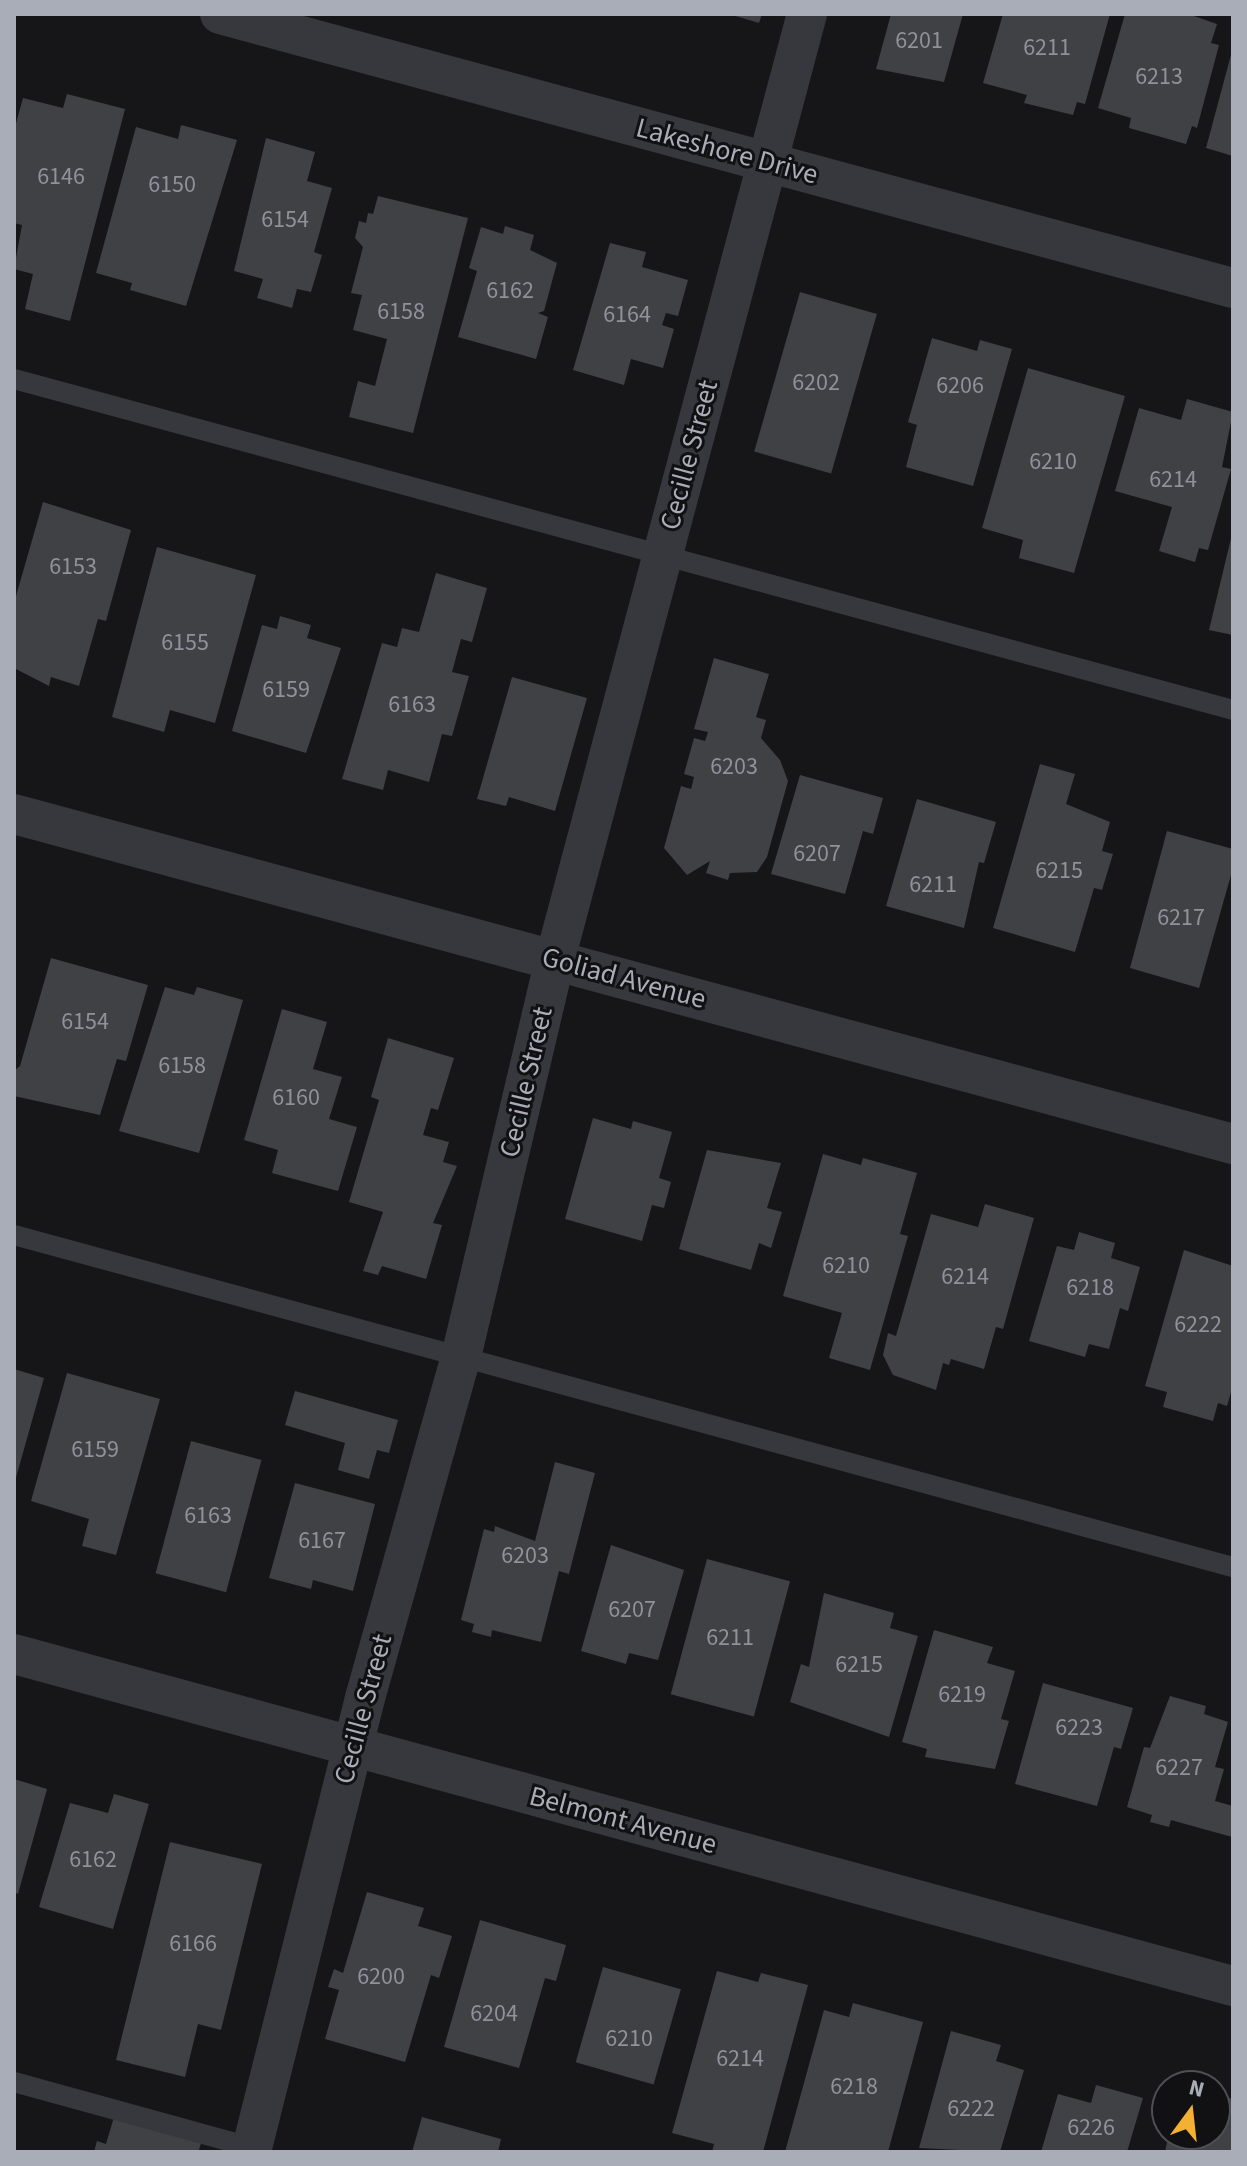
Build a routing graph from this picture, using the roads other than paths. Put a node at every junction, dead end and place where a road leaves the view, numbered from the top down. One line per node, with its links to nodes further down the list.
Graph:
1 (220, 14): 3 (street, Lakeshore Drive)
2 (807, 14): 3 (street, Cecille Street)
3 (767, 162): 4 (street, Lakeshore Drive); 6 (street, Cecille Street)
4 (1233, 288)
5 (14, 379): 6 (lane)
6 (664, 552): 7 (lane); 9 (street, Cecille Street)
7 (1233, 710)
8 (14, 814): 9 (street, Goliad Avenue)
9 (555, 959): 10 (street, Goliad Avenue); 12 (street, Cecille Street)
10 (1233, 1144)
11 (14, 1235): 12 (lane)
12 (461, 1357): 13 (lane); 15 (street, Cecille Street)
13 (1233, 1567)
14 (14, 1654): 15 (street, Belmont Avenue)
15 (353, 1746): 16 (street, Belmont Avenue); 18 (street, Cecille Street)
16 (1233, 1986)
17 (14, 2082): 18 (lane)
18 (258, 2151)

